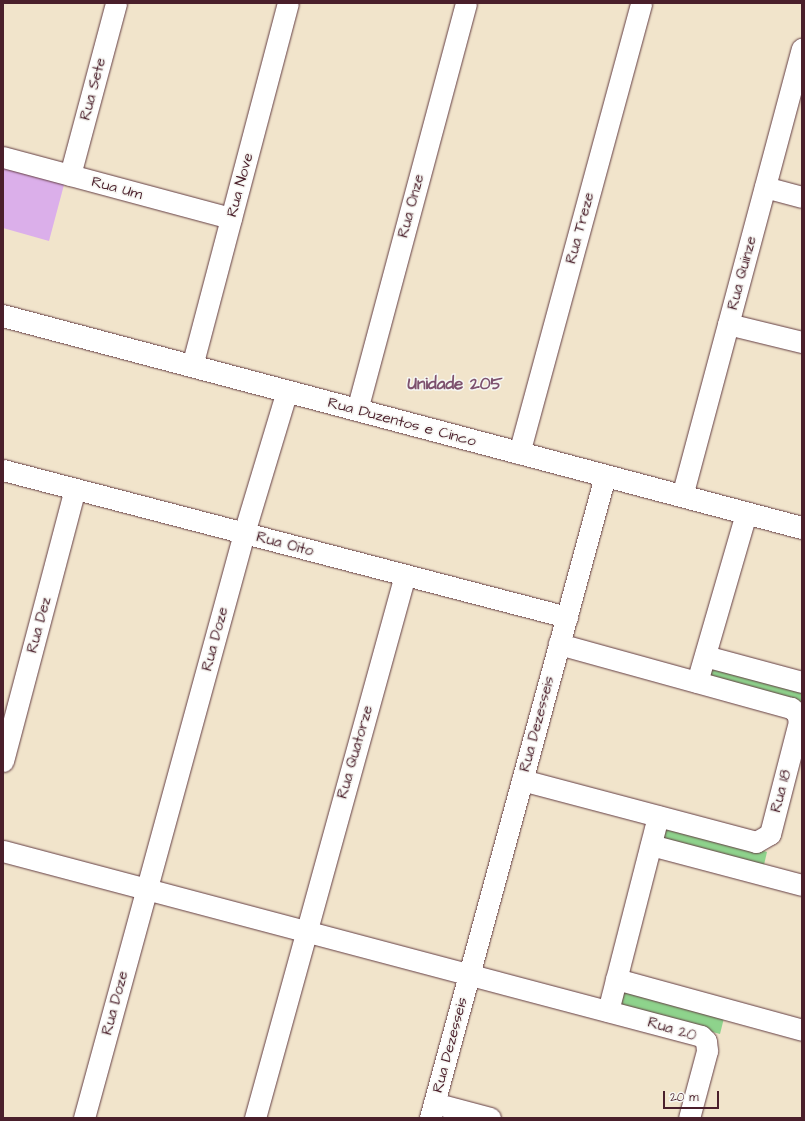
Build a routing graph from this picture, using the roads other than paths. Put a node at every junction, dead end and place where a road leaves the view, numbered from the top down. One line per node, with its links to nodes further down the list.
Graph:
1 (116, 3): 7 (street, Rua Sete)
2 (288, 3): 10 (street, Rua Nove)
3 (466, 3): 16 (street, Rua Onze)
4 (641, 3): 17 (street, Rua Treze)
5 (802, 49): 8 (street, Rua Quinze)
6 (3, 157): 7 (street, Rua Um)
7 (70, 175): 10 (street, Rua Um)
8 (765, 187): 9 (street); 12 (street, Rua Quinze)
9 (802, 197)
10 (231, 218): 14 (street, Rua Nove)
11 (3, 316): 14 (street, Rua Duzentos e Cinco)
12 (728, 324): 13 (street); 21 (street, Rua Quinze)
13 (802, 342)
14 (192, 366): 15 (street, Rua Duzentos e Cinco)
15 (287, 391): 16 (street, Rua Duzentos e Cinco); 24 (street, Rua Doze)
16 (357, 410): 17 (street, Rua Duzentos e Cinco)
17 (519, 453): 19 (street, Rua Duzentos e Cinco)
18 (3, 470): 20 (street, Rua Oito)
19 (605, 476): 21 (street, Rua Duzentos e Cinco); 26 (street, Rua Dezesseis)
20 (75, 489): 24 (street, Rua Oito); 31 (street, Rua Dez)
21 (682, 496): 22 (street, Rua Duzentos e Cinco)
22 (746, 513): 23 (street, Rua Duzentos e Cinco); 28 (street)
23 (802, 528)
24 (244, 533): 25 (street, Rua Oito); 37 (street, Rua Doze)
25 (406, 575): 26 (street, Rua Oito); 38 (street, Rua Quatorze)
26 (567, 617): 27 (street, Rua Dezesseis)
27 (559, 644): 29 (street, Rua 18); 32 (street, Rua Dezesseis)
28 (705, 656): 29 (street); 30 (street)
29 (697, 682): 33 (street, Rua 18)
30 (802, 682)
31 (3, 761)
32 (522, 780): 33 (street, Rua 18); 39 (street, Rua Dezesseis)
33 (658, 816): 34 (street)
34 (651, 845): 36 (street); 40 (street)
35 (3, 851): 37 (street)
36 (802, 885)
37 (146, 888): 38 (street); 44 (street, Rua Doze)
38 (306, 930): 39 (street); 45 (street, Rua Quatorze)
39 (470, 973): 41 (street, Rua 20); 43 (street, Rua Dezesseis)
40 (616, 979): 41 (street); 42 (street)
41 (608, 1011): 47 (street, Rua 20)
42 (793, 1028)
43 (432, 1110): 46 (street)
44 (84, 1118)
45 (255, 1118)
46 (490, 1118)
47 (689, 1118)

